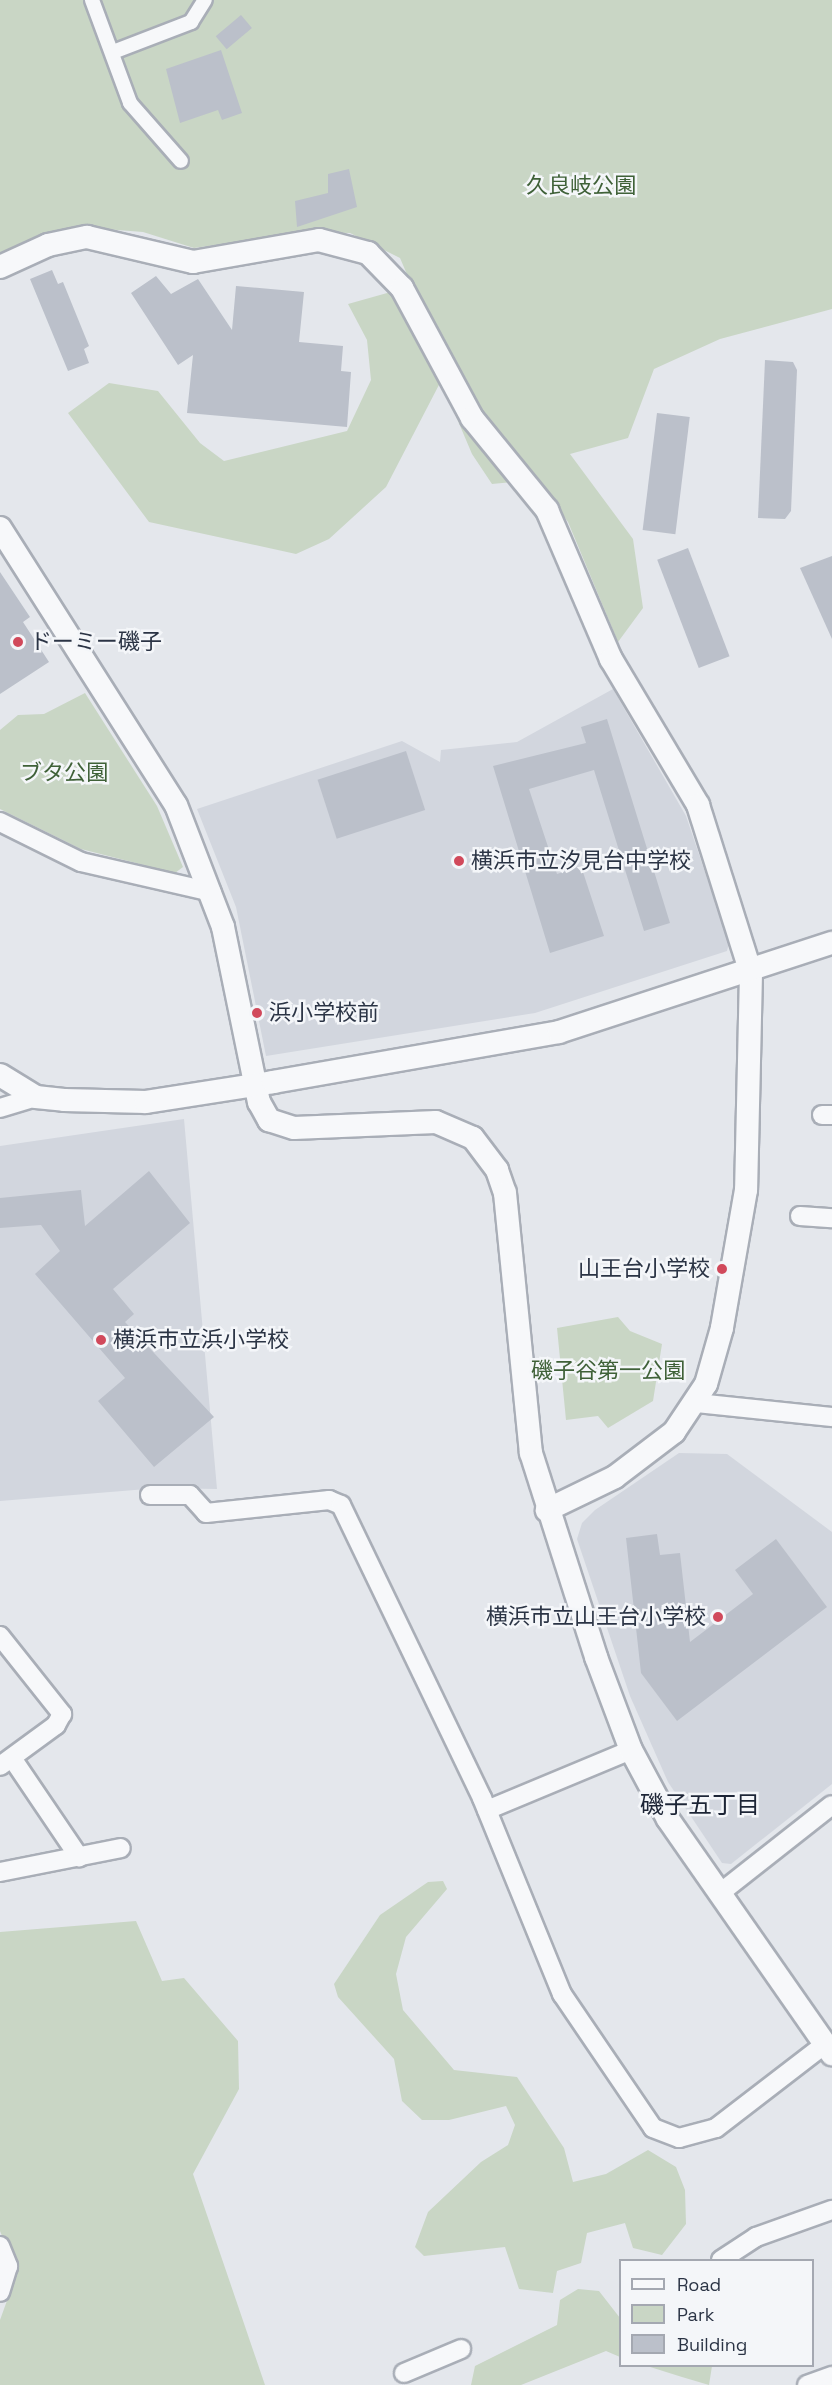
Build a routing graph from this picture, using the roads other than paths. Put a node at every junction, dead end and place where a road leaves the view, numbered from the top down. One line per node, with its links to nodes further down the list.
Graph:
1 (92, 0): 3 (street)
2 (205, 0): 3 (street)
3 (113, 52): 4 (street)
4 (181, 161)
5 (0, 267): 10 (street)
6 (0, 528): 8 (street)
7 (0, 822): 8 (street)
8 (212, 892): 12 (street)
9 (832, 943): 10 (street)
10 (751, 973): 12 (street); 17 (street)
11 (0, 1075): 13 (street)
12 (256, 1085): 13 (street); 20 (street)
13 (36, 1097): 14 (street)
14 (0, 1108)
15 (800, 1216): 16 (street)
16 (832, 1218)
17 (696, 1403): 18 (street); 20 (street)
18 (832, 1417)
19 (150, 1495): 25 (street)
20 (547, 1509): 22 (street)
21 (0, 1635): 23 (street)
22 (631, 1750): 25 (street); 29 (street)
23 (6, 1762): 27 (street)
24 (832, 1804): 29 (street)
25 (487, 1810): 30 (street)
26 (121, 1848): 27 (street)
27 (79, 1857): 28 (street)
28 (0, 1872)
29 (720, 1893): 30 (street)
30 (828, 2049)
31 (832, 2210): 33 (street)
32 (0, 2246): 34 (street)
33 (723, 2259)
34 (0, 2292)
35 (461, 2349): 36 (street)
36 (404, 2373)
37 (832, 2376): 38 (street)
38 (807, 2385)

